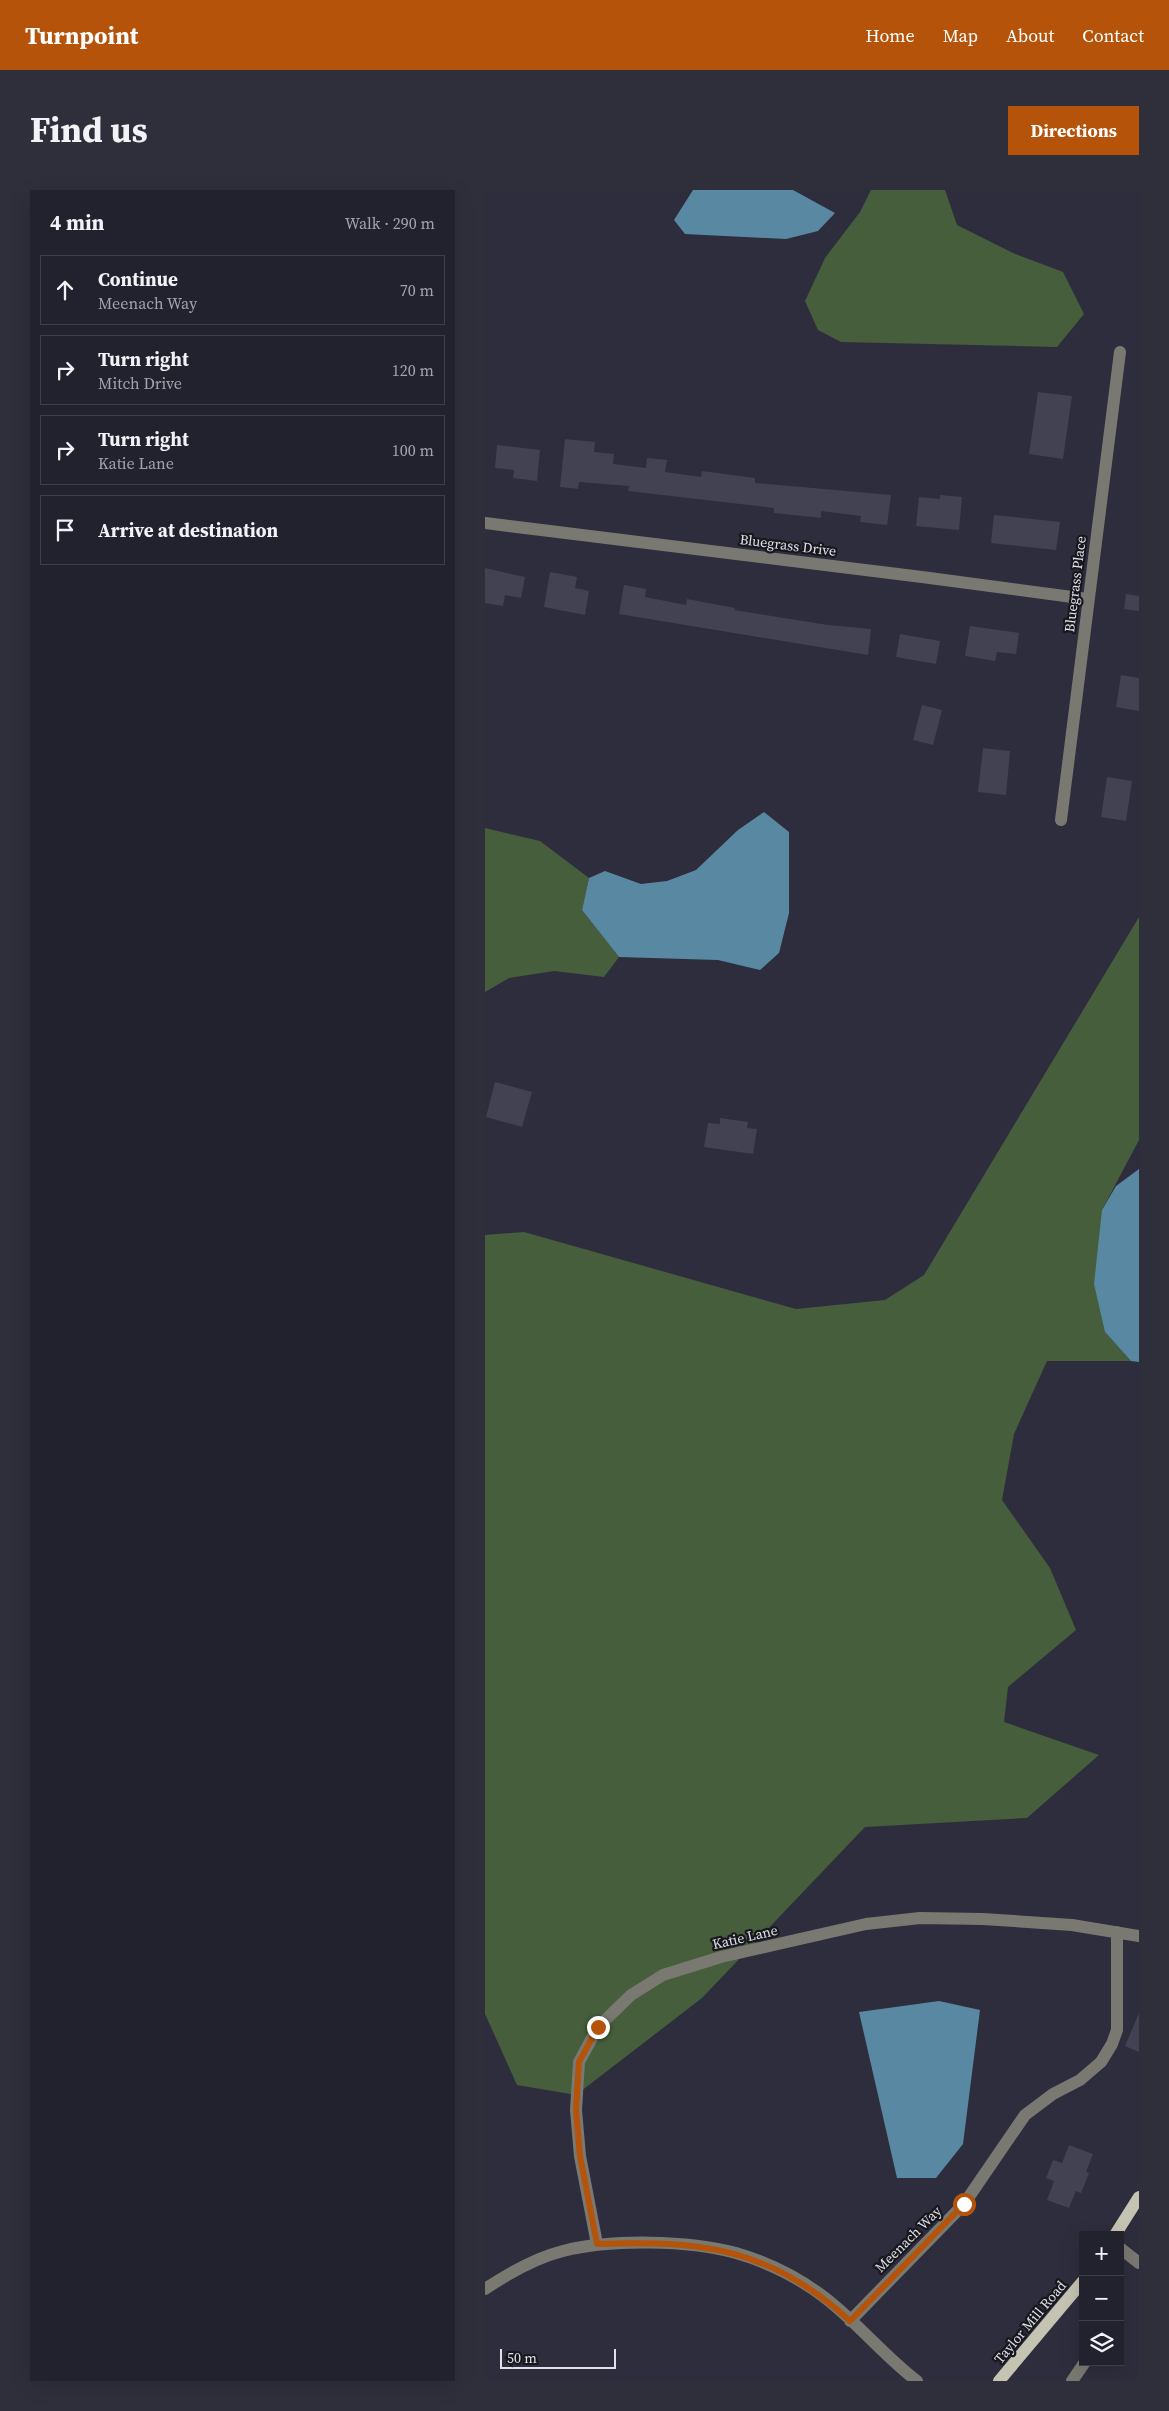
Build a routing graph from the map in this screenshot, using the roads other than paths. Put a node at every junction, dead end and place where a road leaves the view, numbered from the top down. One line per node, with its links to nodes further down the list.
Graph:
1 (1120, 352): 3 (street, Bluegrass Place)
2 (485, 523): 3 (street, Bluegrass Drive)
3 (1087, 600): 4 (street, Bluegrass Place)
4 (1061, 820)
5 (1117, 1932): 6 (street, Katie Lane); 9 (street, Katie Lane); 14 (street, Meenach Way)
6 (1139, 1936)
7 (1139, 2197): 8 (main road)
8 (1118, 2231)
9 (597, 2244): 13 (street); 14 (street)
10 (1124, 2251): 11 (street)
11 (1139, 2263)
12 (1079, 2286): 17 (main road, Taylor Mill Road)
13 (485, 2289)
14 (850, 2321): 16 (street)
15 (1082, 2366): 21 (street)
16 (907, 2376): 18 (street); 19 (street)
17 (1003, 2377): 20 (street)
18 (917, 2381)
19 (926, 2381)
20 (993, 2381)
21 (1072, 2381)

